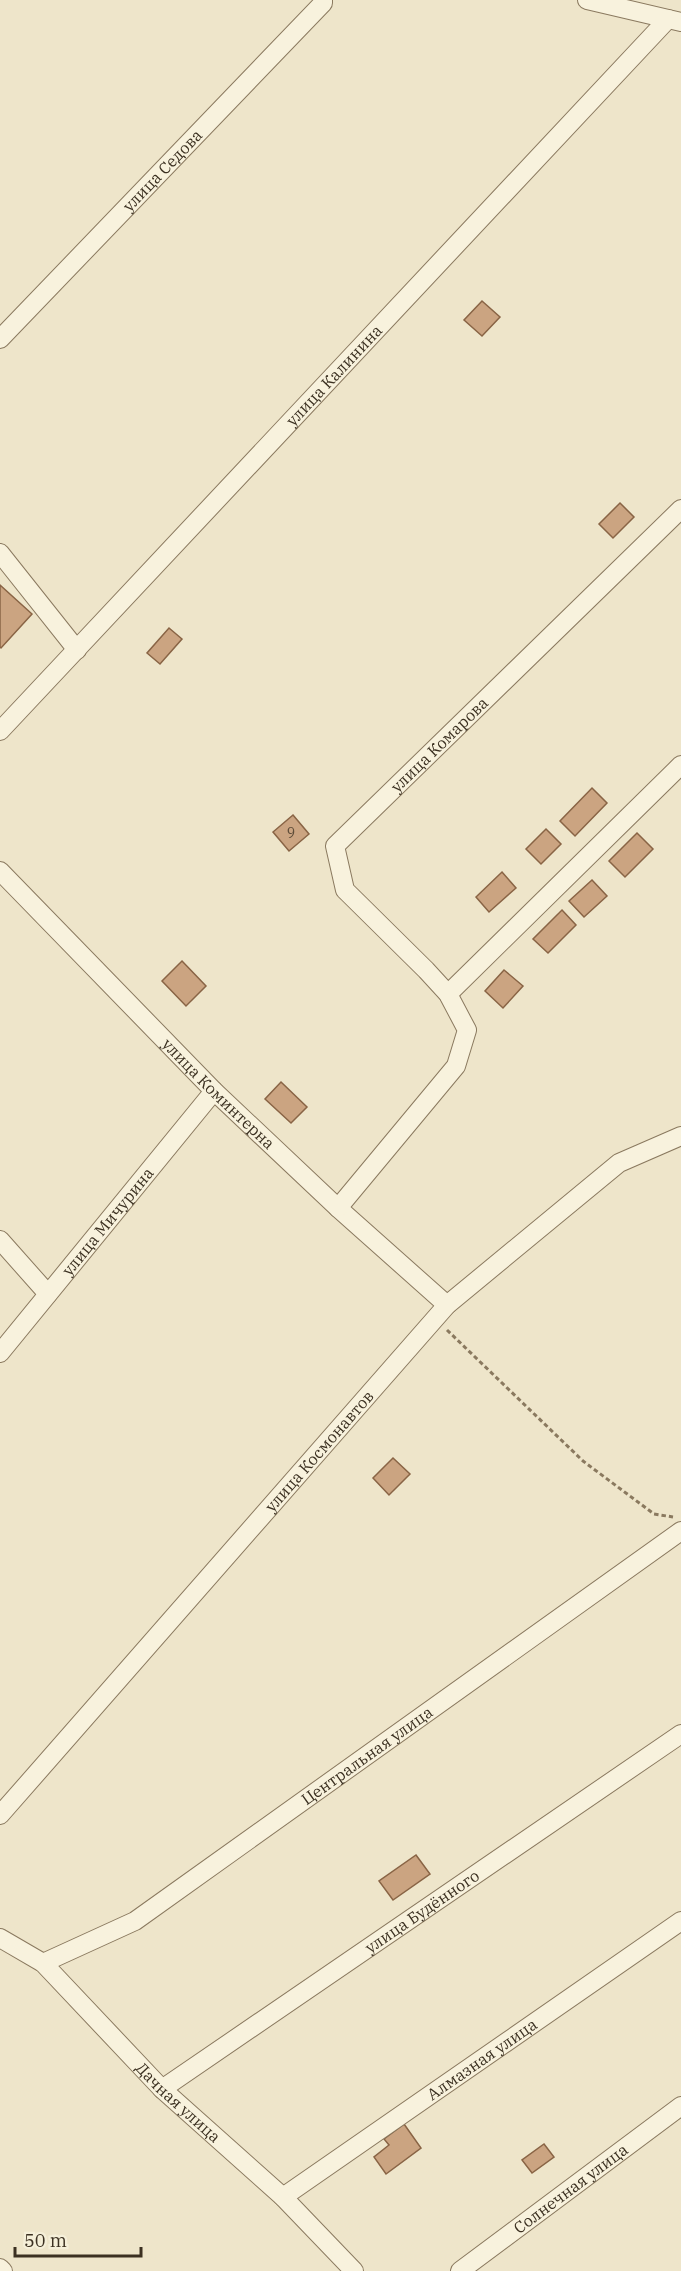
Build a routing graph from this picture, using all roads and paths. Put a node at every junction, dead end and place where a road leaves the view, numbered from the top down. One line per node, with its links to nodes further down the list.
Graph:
1 (586, 0): 3 (street)
2 (327, 1): 4 (street, улица Седова)
3 (675, 21): 7 (street, улица Калинина)
4 (0, 339)
5 (681, 509): 11 (street, улица Комарова)
6 (0, 553): 7 (street)
7 (77, 650): 8 (street, улица Калинина)
8 (0, 731)
9 (681, 765): 11 (street)
10 (0, 871): 12 (street, улица Коминтерна)
11 (448, 994): 14 (street, улица Комарова)
12 (214, 1091): 14 (street, улица Коминтерна); 16 (street, улица Мичурина)
13 (681, 1136): 17 (street, улица Космонавтов)
14 (338, 1208): 17 (street, улица Коминтерна)
15 (0, 1240): 16 (street)
16 (48, 1294): 19 (street, улица Мичурина)
17 (447, 1305): 18 (street, улица Космонавтов)
18 (435, 1318): 20 (path); 23 (street, улица Космонавтов)
19 (0, 1353)
20 (681, 1518)
21 (681, 1531): 26 (street, Центральная улица)
22 (681, 1734): 27 (street, улица Будённого)
23 (0, 1815)
24 (681, 1921): 29 (street, Алмазная улица)
25 (0, 1938): 26 (street, Дачная улица)
26 (44, 1963): 27 (street, Дачная улица)
27 (162, 2089): 29 (street, Дачная улица)
28 (681, 2106): 31 (street, Солнечная улица)
29 (283, 2197): 30 (street, Дачная улица)
30 (354, 2271)
31 (460, 2271)

